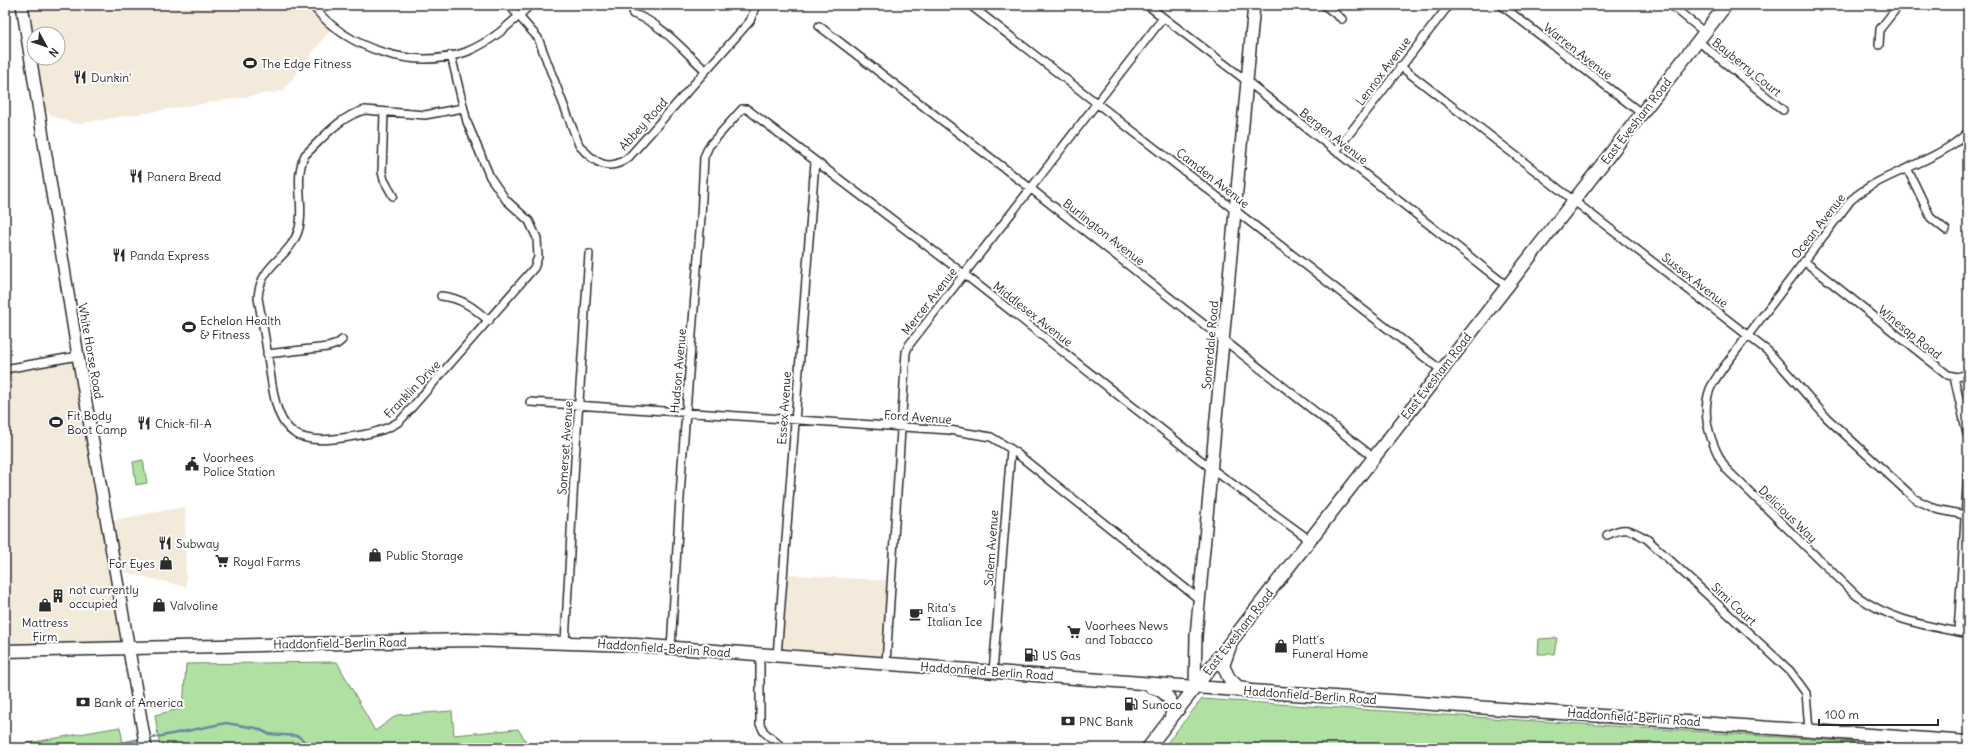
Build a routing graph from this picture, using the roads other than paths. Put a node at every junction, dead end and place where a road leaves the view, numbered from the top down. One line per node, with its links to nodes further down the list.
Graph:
1 (22, 5): 51 (main road, White Horse Road)
2 (312, 5): 22 (street)
3 (509, 5): 16 (street, Abbey Road)
4 (530, 5): 16 (street)
5 (756, 5): 24 (street, Abbey Road)
6 (970, 5): 26 (street, Camden Avenue)
7 (1147, 5): 17 (street, Bergen Avenue)
8 (1254, 5): 25 (main road, Somerdale Road)
9 (1324, 5): 18 (street)
10 (1448, 5): 23 (street, Lennox Avenue)
11 (1501, 5): 31 (street, Warren Avenue)
12 (1671, 5): 20 (street, Bayberry Court)
13 (1726, 5): 20 (main road, East Evesham Road)
14 (1899, 5): 21 (street)
15 (633, 14): 24 (street)
16 (519, 16): 22 (street); 24 (street, Abbey Road)
17 (1164, 18): 25 (street, Bergen Avenue); 26 (street, Mercer Avenue)
18 (1342, 19)
19 (819, 26): 36 (street, Burlington Avenue)
20 (1701, 37): 29 (street, Bayberry Court); 31 (main road, East Evesham Road)
21 (1879, 45)
22 (451, 55): 27 (street, Franklin Drive)
23 (1400, 66): 33 (street, Lennox Avenue); 38 (street, Sussex Avenue)
24 (706, 70)
25 (1248, 82): 33 (street, Bergen Avenue); 39 (main road, Somerdale Road)
26 (1096, 102): 36 (street, Mercer Avenue); 39 (street, Camden Avenue)
27 (463, 108): 30 (street, Franklin Drive); 46 (street, Franklin Drive)
28 (742, 109): 34 (street, Middlesex Avenue); 58 (street, Hudson Avenue)
29 (1783, 110)
30 (384, 112): 37 (street); 50 (street, Franklin Drive)
31 (1641, 113): 38 (main road, East Evesham Road)
32 (1968, 132): 35 (street, Ocean Avenue)
33 (1336, 151): 44 (street, Bergen Avenue)
34 (815, 162): 43 (street, Middlesex Avenue); 59 (street, Essex Avenue)
35 (1907, 168): 40 (street); 42 (street, Ocean Avenue)
36 (1030, 188): 43 (street, Mercer Avenue); 49 (street, Burlington Avenue)
37 (393, 196)
38 (1574, 201): 44 (main road, East Evesham Road); 47 (street, Sussex Avenue)
39 (1236, 210): 49 (main road, Somerdale Road); 53 (street, Camden Avenue)
40 (1946, 230)
41 (589, 254): 57 (street, Somerset Avenue)
42 (1804, 261): 47 (street, Ocean Avenue); 55 (street, Winesap Road)
43 (964, 274): 60 (street, Mercer Avenue); 64 (street, Middlesex Avenue)
44 (1507, 286): 53 (main road, East Evesham Road)
45 (441, 296): 46 (street)
46 (489, 321): 50 (street, Franklin Drive)
47 (1748, 335): 66 (street, Sussex Avenue); 70 (street, Delicious Way)
48 (342, 340): 50 (street)
49 (1224, 340): 63 (street, Burlington Avenue); 64 (main road, Somerdale Road)
50 (268, 354)
51 (78, 356): 52 (street); 74 (main road, White Horse Road)
52 (5, 369)
53 (1441, 370): 63 (main road, East Evesham Road)
54 (1968, 374): 55 (street)
55 (1954, 377): 61 (street)
56 (530, 402): 57 (street, Ford Avenue)
57 (579, 404): 58 (street, Ford Avenue); 73 (street, Somerset Avenue)
58 (686, 411): 59 (street, Ford Avenue); 75 (street, Hudson Avenue)
59 (794, 419): 60 (street, Ford Avenue); 78 (street, Essex Avenue)
60 (902, 427): 62 (street, Ford Avenue); 79 (street, Mercer Avenue)
61 (1968, 438)
62 (1011, 449): 69 (street, Ford Avenue); 80 (street, Salem Avenue)
63 (1373, 457): 68 (main road, East Evesham Road)
64 (1212, 469): 68 (street, Middlesex Avenue); 69 (main road, Somerdale Road)
65 (1968, 470): 66 (street)
66 (1966, 515): 70 (street)
67 (1608, 534): 85 (street, Simi Court)
68 (1310, 540): 72 (main road, East Evesham Road)
69 (1200, 600): 82 (main road, Somerdale Road)
70 (1958, 632): 71 (street, Delicious Way)
71 (1968, 634)
72 (1232, 639): 82 (main road, East Evesham Road); 83 (main road)
73 (565, 643): 74 (main road, Haddonfield-Berlin Road); 75 (main road, Haddonfield-Berlin Road)
74 (129, 648): 76 (main road, Haddonfield-Berlin Road); 88 (main road, White Horse Road)
75 (671, 648): 77 (main road, Haddonfield-Berlin Road)
76 (5, 651)
77 (760, 655): 78 (main road, Haddonfield-Berlin Road); 89 (street)
78 (777, 656): 79 (main road, Haddonfield-Berlin Road)
79 (886, 664): 80 (main road, Haddonfield-Berlin Road)
80 (993, 672): 81 (main road, Haddonfield-Berlin Road)
81 (1148, 684): 82 (main road, Haddonfield-Berlin Road); 84 (main road)
82 (1194, 687): 83 (main road, Haddonfield-Berlin Road); 84 (main road, East Evesham Road)
83 (1248, 691): 85 (main road, Haddonfield-Berlin Road)
84 (1171, 717): 90 (main road, East Evesham Road)
85 (1809, 730): 87 (main road, Haddonfield-Berlin Road)
86 (1968, 742): 87 (main road, Haddonfield-Berlin Road)
87 (1917, 743)
88 (146, 748)
89 (783, 748)
90 (1148, 748)

